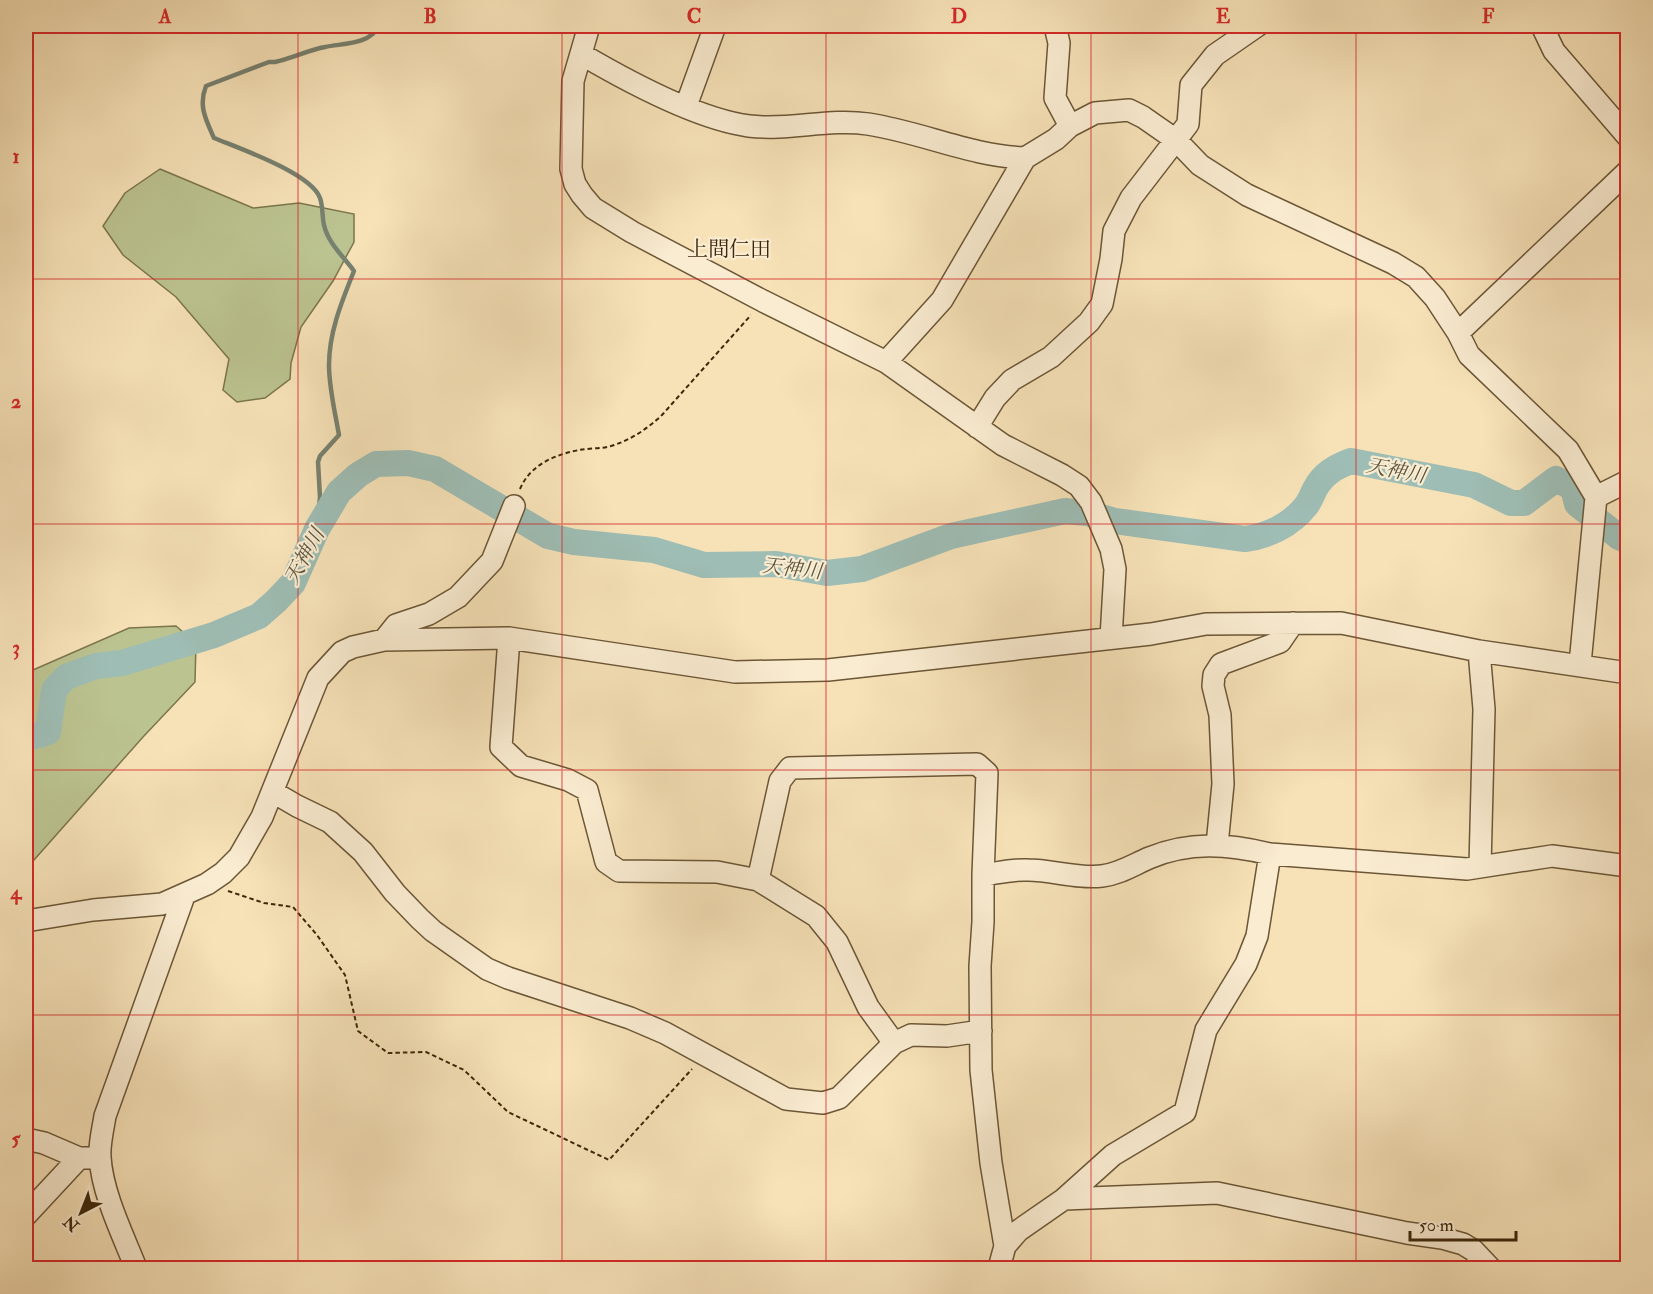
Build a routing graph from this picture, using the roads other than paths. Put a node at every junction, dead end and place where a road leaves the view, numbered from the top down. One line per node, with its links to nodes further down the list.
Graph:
1 (589, 26): 6 (street)
2 (715, 26): 7 (street)
3 (1055, 26): 8 (street)
4 (1257, 26): 10 (street)
5 (1542, 26): 9 (street)
6 (581, 54): 7 (street); 14 (street)
7 (686, 106): 11 (street)
8 (1070, 126): 10 (street); 11 (street)
9 (1628, 137)
10 (1176, 140): 13 (street); 15 (street)
11 (1025, 158): 14 (street)
12 (1628, 171): 13 (street)
13 (1458, 333): 17 (street)
14 (886, 362): 15 (street)
15 (977, 427): 21 (street)
16 (1628, 482): 17 (street)
17 (1596, 497): 24 (street)
18 (511, 515): 22 (street)
19 (1293, 623): 21 (street); 23 (street); 27 (street)
20 (509, 638): 21 (street); 22 (street); 32 (street)
21 (1112, 638)
22 (384, 640): 26 (street)
23 (1479, 651): 24 (street); 29 (street)
24 (1580, 664): 25 (street)
25 (1628, 673)
26 (273, 792): 33 (street); 36 (street)
27 (1217, 845): 28 (street); 31 (street)
28 (1270, 855): 29 (street); 39 (street)
29 (1480, 867): 30 (street)
30 (1628, 867)
31 (983, 875): 32 (street); 35 (street)
32 (758, 880): 36 (street)
33 (184, 896): 34 (street); 38 (street)
34 (26, 921)
35 (981, 1031): 36 (street); 41 (street)
36 (894, 1043)
37 (26, 1139): 38 (street)
38 (90, 1158): 40 (street); 42 (street)
39 (1064, 1199): 41 (street); 44 (street)
40 (26, 1215)
41 (1005, 1246): 43 (street)
42 (135, 1269)
43 (999, 1269)
44 (1490, 1269)

